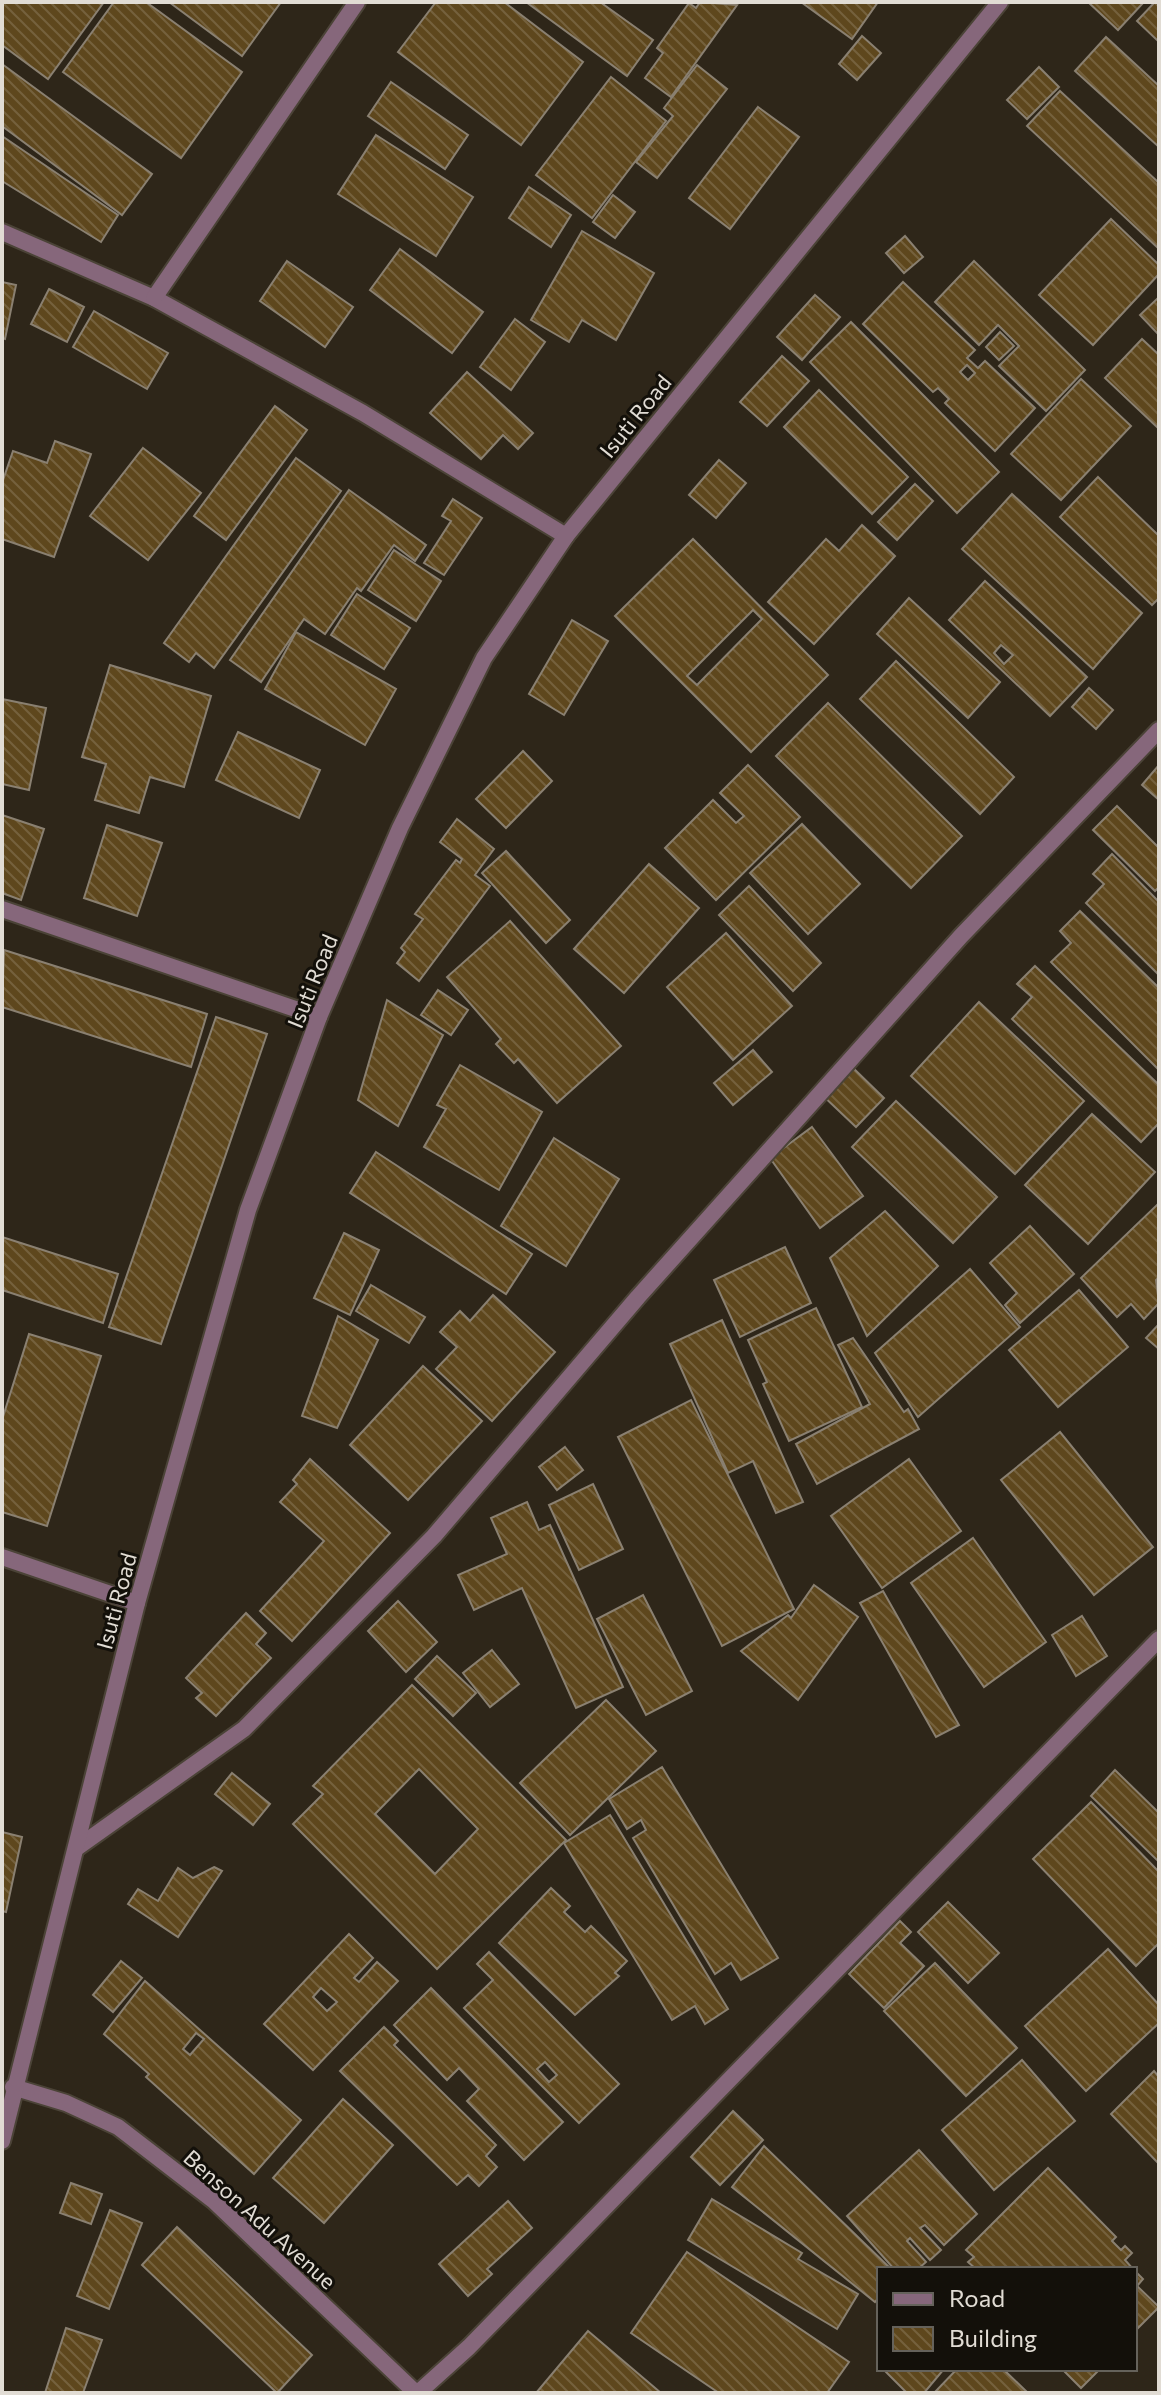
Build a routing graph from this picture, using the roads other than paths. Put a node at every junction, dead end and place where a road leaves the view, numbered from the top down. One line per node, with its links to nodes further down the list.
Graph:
1 (357, 2): 4 (street)
2 (1000, 2): 5 (street, Isuti Road)
3 (2, 232): 4 (street)
4 (154, 298): 5 (street)
5 (566, 536): 8 (street, Isuti Road)
6 (1159, 730): 12 (street)
7 (2, 909): 8 (street)
8 (319, 1017): 10 (street, Isuti Road)
9 (2, 1557): 10 (street)
10 (137, 1603): 12 (street, Isuti Road)
11 (1159, 1639): 15 (street)
12 (78, 1847): 13 (street, Isuti Road)
13 (13, 2087): 14 (street, Isuti Road); 15 (street, Benson Adu Avenue)
14 (2, 2138)
15 (417, 2393)

